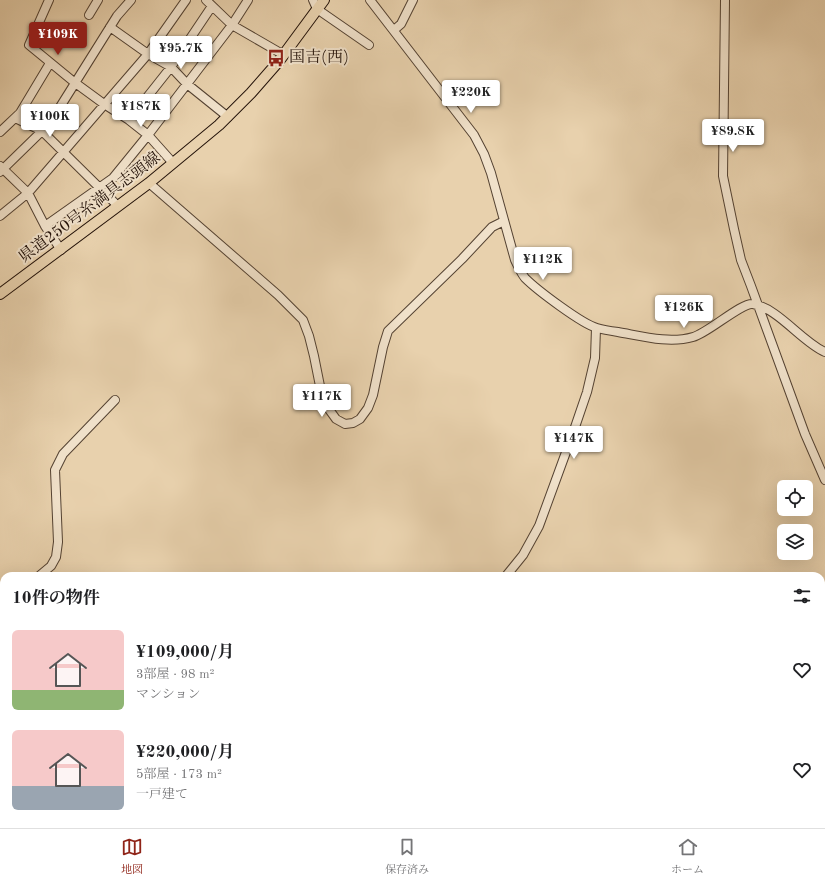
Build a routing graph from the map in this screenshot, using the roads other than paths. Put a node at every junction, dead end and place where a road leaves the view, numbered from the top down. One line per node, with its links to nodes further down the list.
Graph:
1 (49, 0): 20 (street)
2 (98, 0): 13 (street)
3 (132, 0): 15 (street)
4 (186, 0): 18 (street)
5 (206, 0): 12 (street)
6 (248, 0): 14 (street)
7 (324, 0): 11 (main road, 県道250号糸満具志頭線)
8 (370, 0): 16 (street)
9 (413, 0): 16 (street)
10 (725, 0): 43 (street)
11 (315, 4): 17 (street); 19 (main road, 県道250号糸満具志頭線)
12 (212, 6): 14 (street); 21 (street)
13 (89, 15)
14 (232, 25): 19 (street); 23 (street)
15 (110, 27): 18 (street); 22 (street)
16 (394, 30): 39 (street)
17 (369, 45)
18 (148, 54): 21 (street); 24 (street)
19 (284, 55): 25 (main road, 県道250号糸満具志頭線)
20 (50, 63): 22 (street); 26 (street)
21 (171, 67): 23 (street); 27 (street)
22 (74, 82): 24 (street); 28 (street)
23 (187, 84): 25 (street); 30 (street)
24 (104, 104): 27 (street); 31 (street)
25 (228, 117): 32 (main road, 県道250号糸満具志頭線)
26 (15, 118): 28 (street); 29 (street)
27 (129, 120): 30 (street)
28 (42, 131): 31 (street); 33 (street)
29 (0, 132)
30 (148, 136): 32 (street); 35 (street)
31 (63, 152): 35 (street); 36 (street)
32 (173, 163): 34 (main road, 県道250号糸満具志頭線)
33 (1, 169): 36 (street)
34 (149, 183): 37 (main road, 県道250号糸満具志頭線); 39 (street)
35 (100, 187): 37 (street); 40 (street)
36 (28, 193): 38 (street); 40 (street)
37 (118, 206): 41 (main road, 県道250号糸満具志頭線)
38 (0, 216)
39 (504, 221): 44 (street)
40 (45, 226): 41 (street)
41 (60, 250): 42 (main road, 県道250号糸満具志頭線)
42 (0, 294)
43 (758, 306): 44 (street); 45 (street); 47 (street)
44 (596, 328): 49 (street)
45 (825, 352)
46 (115, 400): 48 (street)
47 (825, 480)
48 (44, 572)
49 (509, 572)

